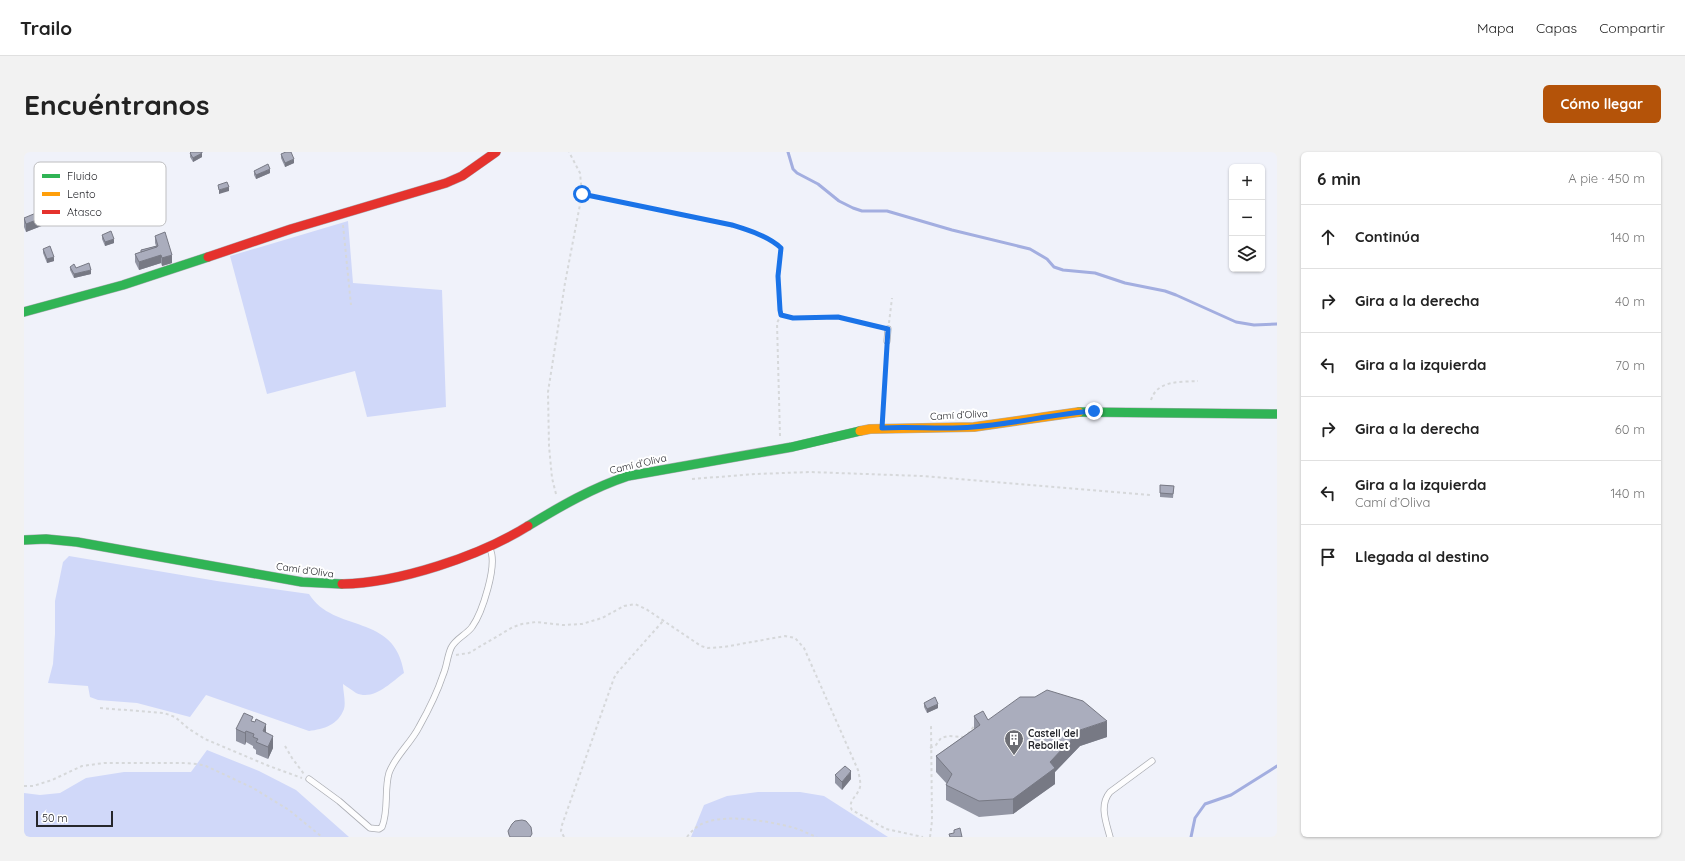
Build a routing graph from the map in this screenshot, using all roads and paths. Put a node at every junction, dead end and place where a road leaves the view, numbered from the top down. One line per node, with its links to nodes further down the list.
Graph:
1 (496, 152): 4 (street)
2 (569, 152): 3 (path)
3 (582, 194): 8 (path); 18 (path)
4 (342, 214): 6 (path); 7 (street)
5 (892, 298): 9 (path)
6 (351, 305)
7 (24, 312)
8 (781, 315): 9 (path); 15 (path)
9 (888, 329): 10 (lane)
10 (887, 341): 14 (path)
11 (1198, 381): 12 (path)
12 (1149, 411): 13 (street, Camí d’Oliva); 14 (street, Camí d’Oliva)
13 (1277, 414)
14 (882, 428): 15 (street, Camí d’Oliva)
15 (780, 449): 18 (street, Camí d’Oliva)
16 (685, 479): 17 (path)
17 (1151, 495)
18 (560, 506): 20 (street, Camí d’Oliva)
19 (24, 540): 20 (street, Camí d’Oliva)
20 (489, 546): 22 (lane)
21 (663, 621): 22 (path); 32 (path); 35 (path)
22 (450, 652): 29 (lane)
23 (100, 708): 29 (path)
24 (980, 722): 27 (path)
25 (931, 725): 27 (path)
26 (285, 746): 29 (path)
27 (930, 748): 36 (path)
28 (1152, 761): 37 (lane)
29 (309, 779)
30 (24, 786): 31 (path)
31 (322, 837)
32 (564, 837)
33 (687, 837): 34 (path)
34 (817, 837)
35 (923, 837)
36 (930, 837)
37 (1110, 837)

